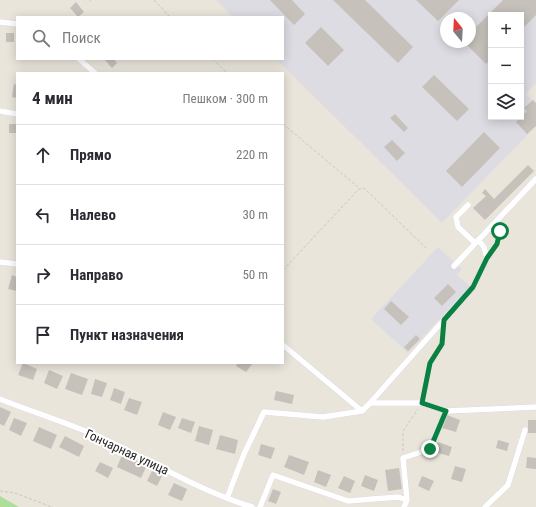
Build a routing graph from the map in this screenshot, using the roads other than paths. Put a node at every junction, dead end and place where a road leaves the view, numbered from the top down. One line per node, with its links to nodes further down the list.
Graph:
1 (0, 22): 2 (street)
2 (16, 24)
3 (80, 60): 4 (street)
4 (94, 72)
5 (0, 111): 6 (street)
6 (16, 114)
7 (536, 179): 9 (street)
8 (468, 205): 9 (street)
9 (476, 242): 12 (street); 15 (street)
10 (0, 262): 11 (street)
11 (16, 264)
12 (454, 266)
13 (284, 346): 17 (street)
14 (0, 399): 20 (street, Гончарная улица)
15 (370, 403): 17 (street); 18 (street)
16 (536, 407): 18 (street)
17 (362, 411): 20 (street)
18 (446, 411): 21 (street)
19 (525, 430): 26 (street)
20 (227, 498): 22 (street, Гончарная улица)
21 (407, 500): 24 (street); 25 (street)
22 (236, 505): 23 (street, Гончарная улица)
23 (252, 507)
24 (260, 507)
25 (404, 507)
26 (484, 507)

